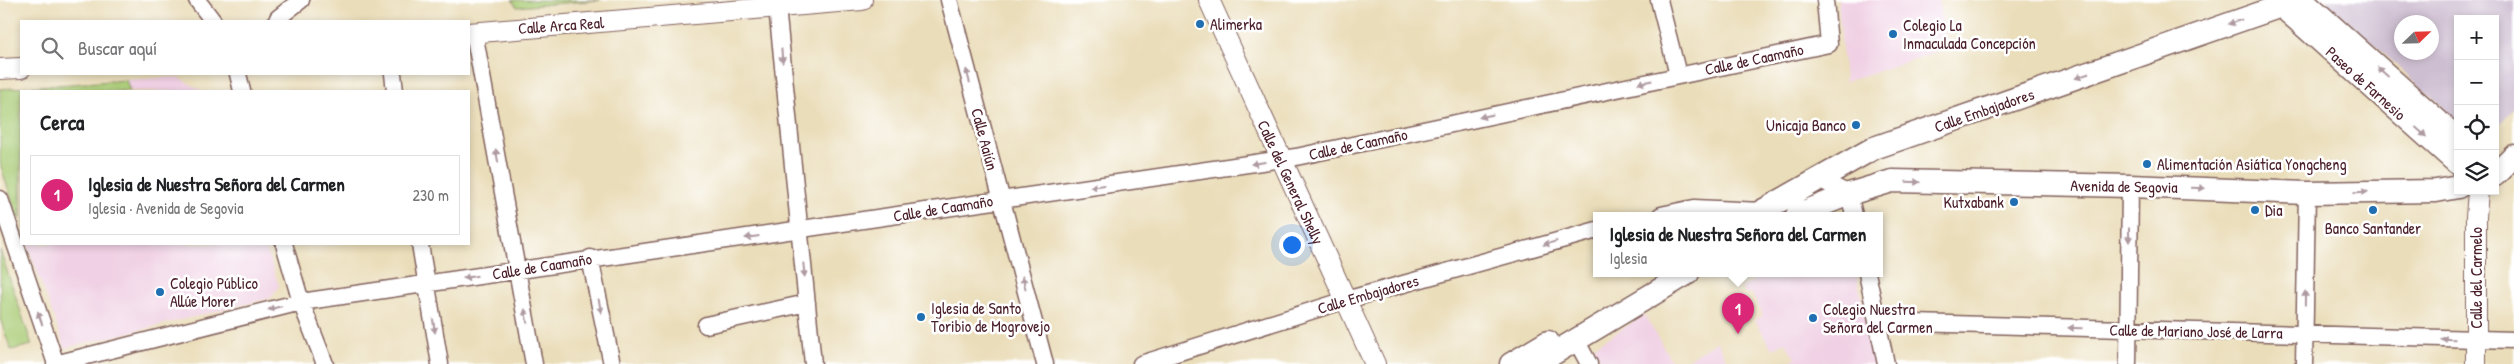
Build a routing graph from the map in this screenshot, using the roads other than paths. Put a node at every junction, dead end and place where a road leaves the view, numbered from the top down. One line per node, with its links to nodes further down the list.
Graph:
1 (197, 0): 11 (street)
2 (301, 0): 12 (street)
3 (862, 0): 10 (street, Calle Arca Real)
4 (949, 0): 36 (street, Calle Aaiún, one-way to 4)
5 (1209, 0): 26 (street, Calle del General Shelly)
6 (1659, 0): 18 (street)
7 (1825, 0): 18 (street, Calle de Caamaño)
8 (2278, 3): 9 (main road, Calle Embajadores); 23 (main road, Calle Embajadores, one-way to 23); 27 (main road, Paseo de Farnesio, one-way to 27)
9 (2308, 4): 21 (main road, Paseo de Farnesio, one-way to 9)
10 (777, 7): 13 (street, Calle Arca Real); 42 (street, one-way to 42)
11 (211, 20)
12 (278, 20)
13 (471, 32): 47 (street, one-way to 13)
14 (20, 68): 15 (street)
15 (0, 69)
16 (238, 75): 19 (street)
17 (392, 75): 20 (street)
18 (1678, 75): 26 (street, Calle de Caamaño, one-way to 26)
19 (242, 90)
20 (395, 90)
21 (2454, 135)
22 (2514, 138): 24 (main road)
23 (1874, 148): 29 (main road, Calle Embajadores); 30 (main road)
24 (2499, 151)
25 (2514, 156): 28 (main road)
26 (1280, 159): 36 (street, Calle de Caamaño, one-way to 36); 52 (street, Calle del General Shelly)
27 (2454, 160)
28 (2499, 171)
29 (1819, 179): 37 (street); 40 (main road, Calle Embajadores)
30 (1885, 182): 31 (main road, Avenida de Segovia, one-way to 31); 37 (main road, Avenida de Segovia)
31 (2130, 186): 33 (main road, Avenida de Segovia, one-way to 33); 57 (street, one-way to 57)
32 (2454, 188): 33 (main road, Avenida de Segovia, one-way to 32)
33 (2307, 193): 58 (street, one-way to 33)
34 (2478, 195): 60 (street, Calle del Carmelo)
35 (0, 199): 62 (street, one-way to 35)
36 (1002, 200): 42 (street, Calle de Caamaño); 68 (street, Calle Aaiún, one-way to 36)
37 (1852, 205): 41 (main road, Avenida de Segovia)
38 (1676, 212): 39 (street, Calle Embajadores)
39 (1746, 212)
40 (1761, 212)
41 (1814, 212)
42 (800, 230): 46 (street, Calle de Caamaño, one-way to 46); 54 (street, one-way to 54)
43 (1593, 231): 52 (street, Calle Embajadores, one-way to 52)
44 (284, 245): 53 (street)
45 (420, 245): 51 (street)
46 (590, 258): 47 (street, Calle de Caamaño); 66 (street, one-way to 66)
47 (518, 269): 51 (street, Calle de Caamaño, one-way to 51); 65 (street, one-way to 47)
48 (1655, 277): 71 (main road)
49 (1681, 277): 59 (main road)
50 (1868, 277): 55 (street)
51 (426, 284): 53 (street, Calle de Caamaño); 64 (street, one-way to 64)
52 (1346, 300): 69 (street, Calle Embajadores); 70 (street, Calle del General Shelly)
53 (300, 302): 62 (street, Calle de Caamaño, one-way to 62); 63 (street)
54 (807, 304): 56 (street); 67 (street)
55 (1877, 322): 57 (street, Calle de Mariano José de Larra, one-way to 55); 74 (street)
56 (706, 325)
57 (2129, 330): 58 (street, Calle de Mariano José de Larra); 75 (street)
58 (2305, 333): 60 (street, Calle de Mariano José de Larra, one-way to 58); 76 (street)
59 (1576, 340): 72 (main road); 73 (street)
60 (2477, 340): 61 (street, Calle de Mariano José de Larra); 77 (street, Calle del Carmelo)
61 (2514, 340)
62 (56, 364)
63 (324, 364)
64 (440, 364)
65 (534, 364)
66 (612, 364)
67 (813, 364)
68 (1045, 364)
69 (1141, 364)
70 (1375, 364)
71 (1511, 364)
72 (1536, 364)
73 (1589, 364)
74 (1886, 364)
75 (2128, 364)
76 (2304, 364)
77 (2476, 364)

